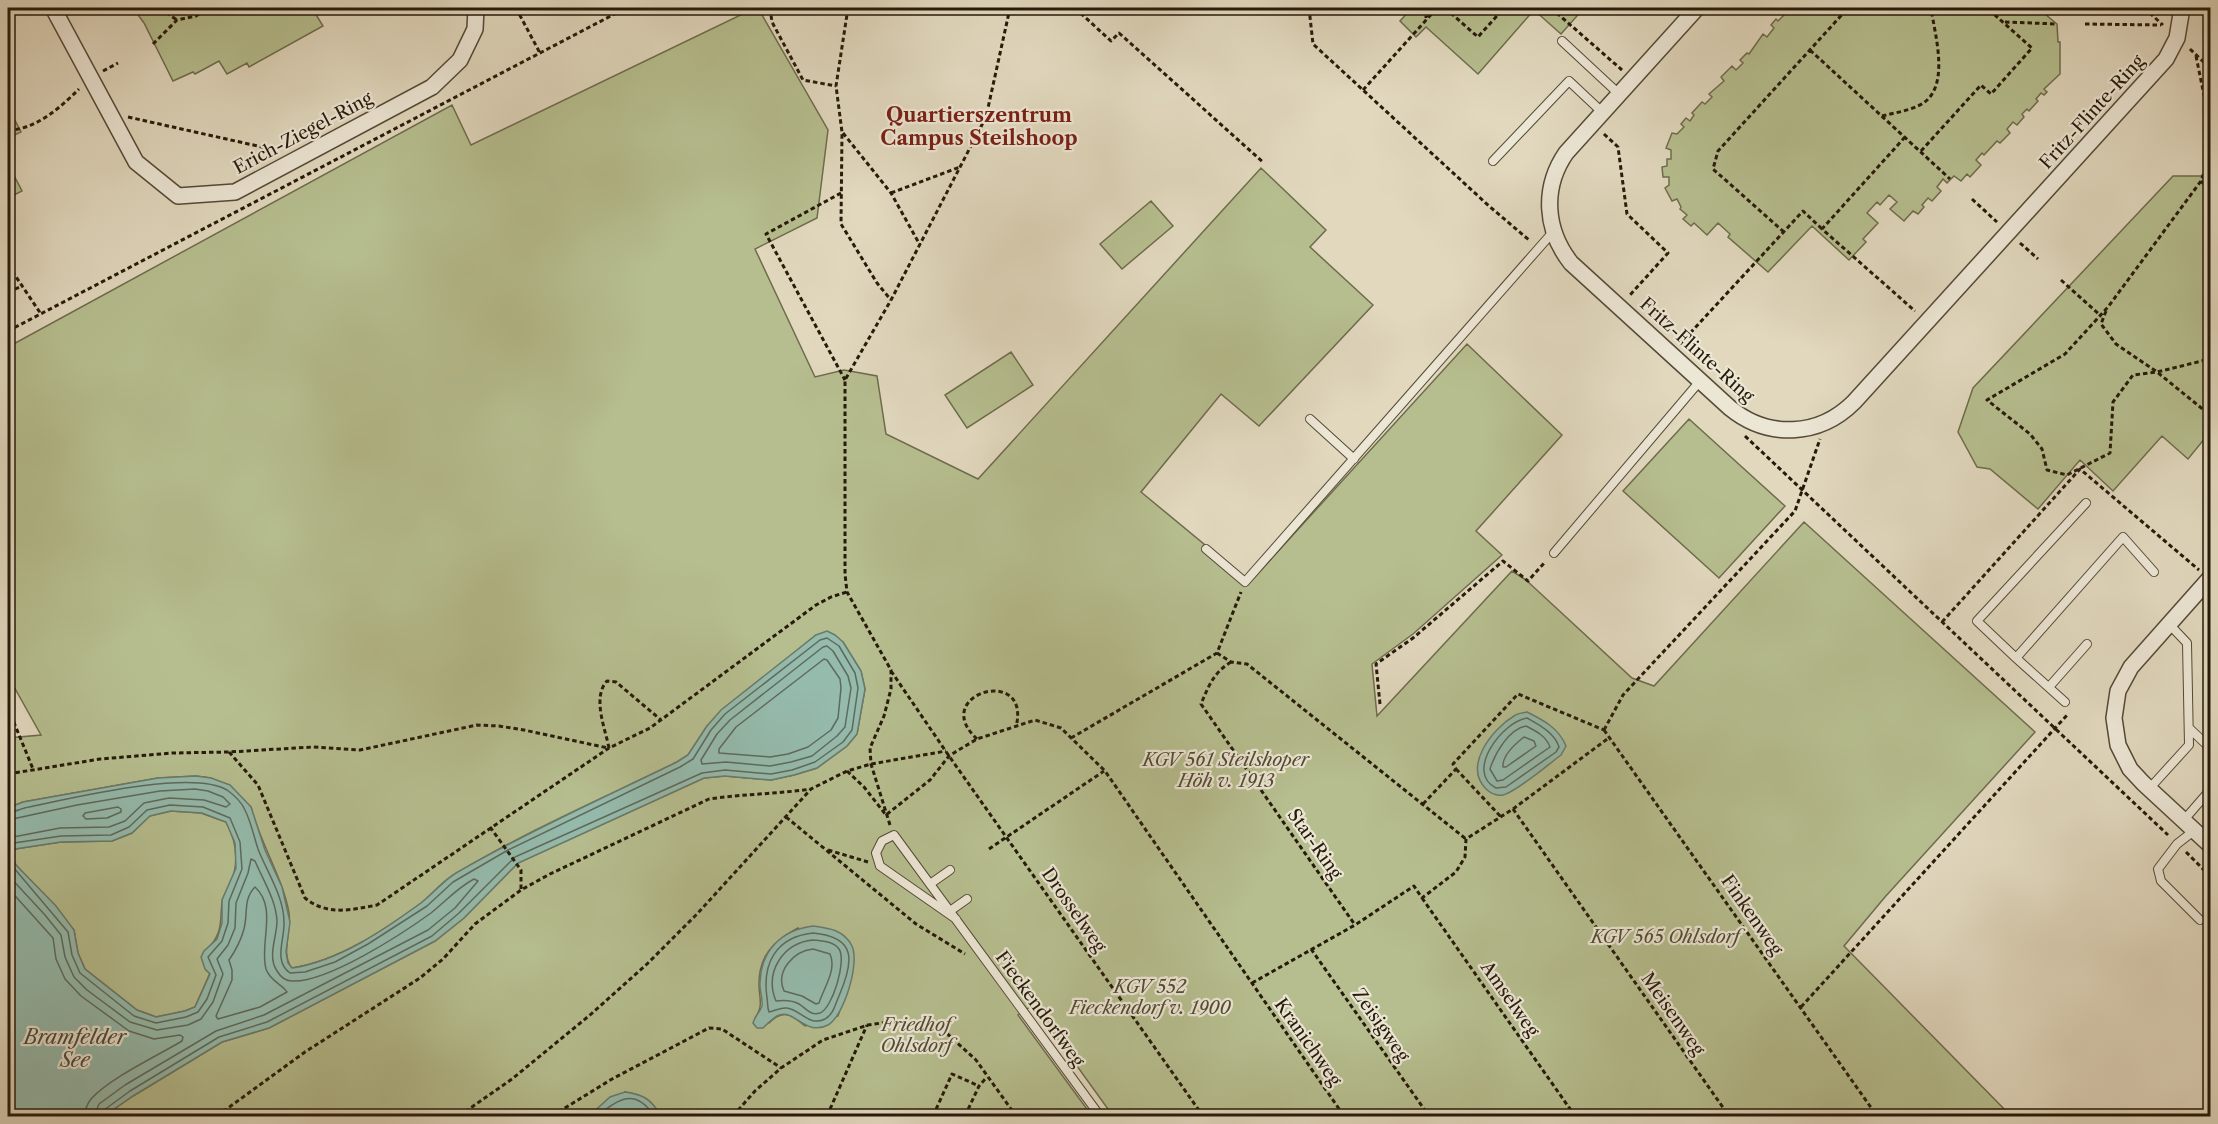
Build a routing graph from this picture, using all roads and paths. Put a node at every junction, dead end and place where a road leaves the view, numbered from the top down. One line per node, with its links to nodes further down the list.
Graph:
1 (52, 8): 34 (street, Erich-Ziegel-Ring)
2 (160, 8): 22 (path)
3 (209, 8): 22 (path)
4 (477, 8): 47 (street, Erich-Ziegel-Ring)
5 (516, 8): 31 (path)
6 (626, 8): 31 (path)
7 (770, 8): 36 (path)
8 (848, 8): 36 (path)
9 (1010, 8): 50 (path)
10 (1075, 8): 49 (path)
11 (1309, 8): 37 (path)
12 (1426, 8): 23 (path)
13 (1437, 8): 23 (path)
14 (1445, 8): 15 (path)
15 (1504, 8)
16 (1551, 8): 35 (path)
17 (1697, 8): 35 (street, Fritz-Flinte-Ring)
18 (1848, 8): 30 (path)
19 (1931, 8): 40 (path)
20 (1987, 8): 24 (path)
21 (2181, 8): 71 (street, Fritz-Flinte-Ring)
22 (177, 20): 29 (path)
23 (1426, 20): 37 (path)
24 (2003, 22): 25 (path); 46 (path)
25 (2057, 24)
26 (2085, 24): 27 (path)
27 (2163, 25)
28 (1562, 41): 38 (lane)
29 (153, 44)
30 (1810, 50): 40 (path); 59 (path)
31 (540, 52): 69 (path)
32 (2195, 55): 45 (path)
33 (118, 63): 34 (path)
34 (90, 78): 39 (street, Erich-Ziegel-Ring); 42 (path)
35 (1632, 79): 38 (street, Fritz-Flinte-Ring)
36 (836, 86): 43 (path)
37 (1363, 90): 61 (path)
38 (1619, 94): 41 (street, Fritz-Flinte-Ring)
39 (109, 113): 47 (path); 47 (street, Erich-Ziegel-Ring)
40 (1882, 116): 44 (path)
41 (1597, 118): 48 (lane); 58 (street, Fritz-Flinte-Ring); 67 (path)
42 (8, 130)
43 (842, 132): 55 (path); 56 (path)
44 (1905, 137): 46 (path); 57 (path)
45 (2204, 137)
46 (1920, 151): 52 (path)
47 (303, 156)
48 (1493, 160)
49 (1264, 163)
50 (960, 167): 56 (path); 60 (path)
51 (2206, 167): 53 (path)
52 (1950, 179)
53 (2201, 181): 54 (path); 68 (path)
54 (2211, 190)
55 (841, 193): 66 (path); 76 (path)
56 (891, 193): 60 (path)
57 (1822, 229): 59 (path); 71 (path)
58 (1553, 232): 61 (lane); 67 (street, Fritz-Flinte-Ring)
59 (1784, 232): 73 (path)
60 (920, 245): 66 (path)
61 (1539, 248): 82 (lane)
62 (8, 265): 64 (path)
63 (2061, 280): 70 (path)
64 (22, 286): 65 (path); 69 (path)
65 (8, 292)
66 (891, 300): 76 (path)
67 (1618, 307): 73 (street, Fritz-Flinte-Ring)
68 (2108, 307): 70 (path); 75 (path)
69 (41, 314): 72 (path)
70 (2100, 315): 75 (path)
71 (1927, 322): 80 (street, Fritz-Flinte-Ring)
72 (8, 331)
73 (1671, 354): 77 (street, Fritz-Flinte-Ring)
74 (2211, 359): 75 (path)
75 (2157, 372): 78 (path)
76 (845, 381): 90 (path)
77 (1700, 381): 80 (street, Fritz-Flinte-Ring); 86 (lane)
78 (2211, 415)
79 (1311, 419): 82 (lane)
80 (1826, 423): 83 (path)
81 (1743, 435): 83 (path)
82 (1354, 459): 89 (lane)
83 (1802, 489): 105 (path); 106 (path)
84 (2086, 503): 94 (lane)
85 (1206, 549): 89 (lane)
86 (1554, 553): 99 (path)
87 (2154, 572): 94 (lane)
88 (2211, 578): 91 (street)
89 (1245, 582): 93 (path)
90 (847, 592): 96 (path, Drosselweg); 102 (path)
91 (2169, 624): 104 (lane); 122 (street)
92 (2087, 644): 97 (lane)
93 (1217, 653): 95 (path); 108 (path)
94 (2016, 658): 97 (lane)
95 (1231, 662): 124 (path); 148 (path, Star-Ring)
96 (891, 670): 112 (path, Drosselweg); 115 (path)
97 (2049, 687): 98 (lane)
98 (2065, 702)
99 (1380, 704)
100 (8, 708): 116 (path)
101 (2073, 709): 105 (path)
102 (661, 720): 110 (path); 110 (path)
103 (1016, 727): 108 (path, Kranichweg); 109 (path); 109 (path)
104 (2189, 728): 111 (lane); 122 (lane)
105 (2054, 729): 134 (path); 152 (path)
106 (1604, 730): 107 (path, Finkenweg); 117 (path)
107 (1610, 737): 125 (path); 152 (path, Finkenweg)
108 (1071, 738): 119 (path, Kranichweg)
109 (977, 739): 114 (path)
110 (609, 748): 113 (path); 130 (path)
111 (2211, 748)
112 (946, 751): 114 (path, Drosselweg); 115 (path)
113 (229, 752): 116 (path); 130 (path)
114 (949, 756): 126 (path); 132 (path, Drosselweg)
115 (871, 764): 118 (path); 126 (path)
116 (33, 769): 120 (path)
117 (1456, 769): 124 (path); 128 (path)
118 (847, 771): 121 (path); 126 (path)
119 (1105, 771): 132 (path); 151 (path, Kranichweg)
120 (8, 774)
121 (811, 789): 127 (path); 142 (path)
122 (2149, 789): 129 (street)
123 (2211, 790): 129 (lane)
124 (1422, 804): 133 (path)
125 (1513, 809): 128 (path); 170 (path, Meisenweg)
126 (886, 815): 131 (path)
127 (786, 817): 136 (path); 158 (path)
128 (1501, 817): 133 (path)
129 (2189, 825): 134 (lane); 135 (street)
130 (490, 827): 142 (path)
131 (894, 835): 138 (lane); 141 (lane, Fieckendorfweg)
132 (1006, 837): 137 (path); 166 (path, Drosselweg)
133 (1466, 839): 144 (path)
134 (2177, 844): 140 (path); 147 (lane)
135 (2211, 845)
136 (827, 849): 138 (path); 150 (path)
137 (989, 849)
138 (880, 866): 146 (lane, Fieckendorfweg)
139 (950, 870): 141 (lane)
140 (2211, 876)
141 (930, 884): 145 (lane, Fieckendorfweg)
142 (521, 890): 157 (path)
143 (967, 898): 145 (lane)
144 (1422, 898): 148 (path); 169 (path, Amselweg)
145 (950, 911): 146 (lane, Fieckendorfweg)
146 (956, 919): 165 (lane, Fieckendorfweg)
147 (2200, 920)
148 (1355, 925): 149 (path)
149 (1311, 949): 151 (path); 168 (path, Zeisigweg)
150 (966, 954)
151 (1251, 983): 167 (path, Kranichweg)
152 (1801, 1008): 171 (path, Finkenweg)
153 (868, 1025): 154 (path); 155 (path); 161 (path)
154 (781, 1068): 159 (path); 160 (path)
155 (987, 1077): 156 (path); 164 (path)
156 (979, 1086): 162 (path); 163 (path)
157 (216, 1116)
158 (459, 1116)
159 (552, 1116)
160 (733, 1116)
161 (827, 1116)
162 (933, 1116)
163 (965, 1116)
164 (1016, 1116)
165 (1100, 1116)
166 (1203, 1116)
167 (1344, 1116)
168 (1429, 1116)
169 (1575, 1116)
170 (1729, 1116)
171 (1876, 1116)

